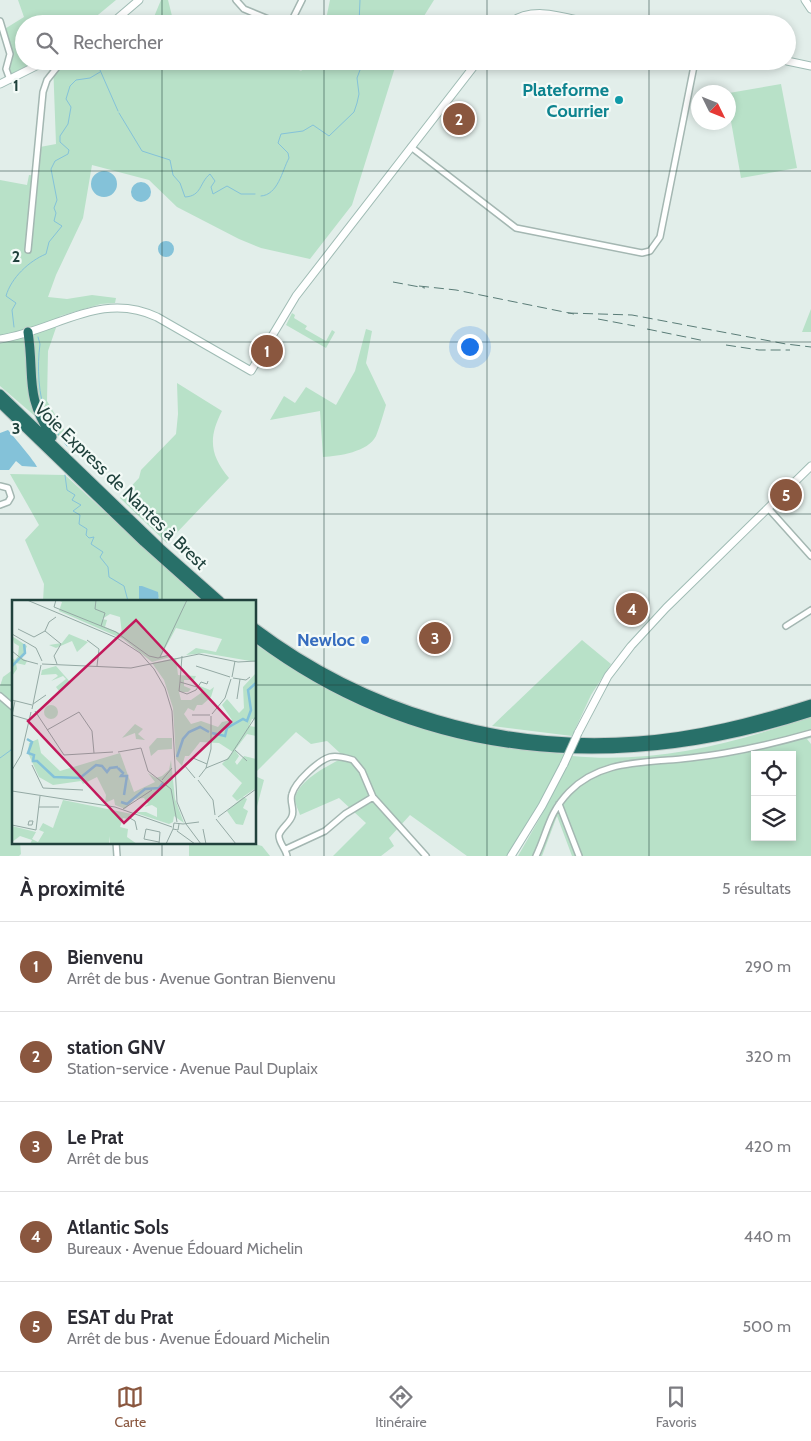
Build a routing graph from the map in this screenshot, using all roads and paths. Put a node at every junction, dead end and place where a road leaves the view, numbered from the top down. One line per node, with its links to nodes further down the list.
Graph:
1 (139, 0): 6 (main road)
2 (236, 0): 7 (street)
3 (302, 0): 8 (street)
4 (805, 0): 5 (main road)
5 (811, 9)
6 (122, 15)
7 (259, 15)
8 (294, 15)
9 (524, 15): 10 (main road)
10 (547, 15)
11 (0, 21): 12 (street)
12 (3, 45): 21 (street)
13 (811, 61): 15 (main road)
14 (796, 63): 15 (main road)
15 (802, 64): 16 (main road)
16 (811, 66)
17 (29, 70): 21 (main road)
18 (55, 70): 24 (street)
19 (471, 70): 23 (main road)
20 (693, 70): 23 (street)
21 (10, 80): 22 (main road)
22 (0, 84)
23 (411, 147): 25 (main road)
24 (28, 250)
25 (28, 332): 26 (main road); 29 (highway)
26 (0, 339)
27 (0, 394): 29 (highway, Voie Express de Nantes à Brest)
28 (0, 403): 35 (highway, Voie Express de Nantes à Brest)
29 (56, 446): 36 (highway, Voie Express de Nantes à Brest)
30 (811, 466): 33 (main road)
31 (0, 486): 32 (street)
32 (0, 504)
33 (768, 508): 34 (street); 51 (main road, bridge)
34 (811, 556)
35 (209, 600)
36 (219, 600)
37 (811, 610): 38 (street)
38 (786, 626)
39 (256, 629): 42 (highway)
40 (256, 638): 44 (highway)
41 (0, 696): 43 (street)
42 (811, 704)
43 (12, 706)
44 (811, 712)
45 (811, 733): 47 (street)
46 (373, 798): 48 (street); 48 (street); 50 (street)
47 (559, 804): 52 (street); 53 (street)
48 (286, 849): 49 (street)
49 (287, 856)
50 (426, 856)
51 (511, 856)
52 (536, 856)
53 (580, 856)

